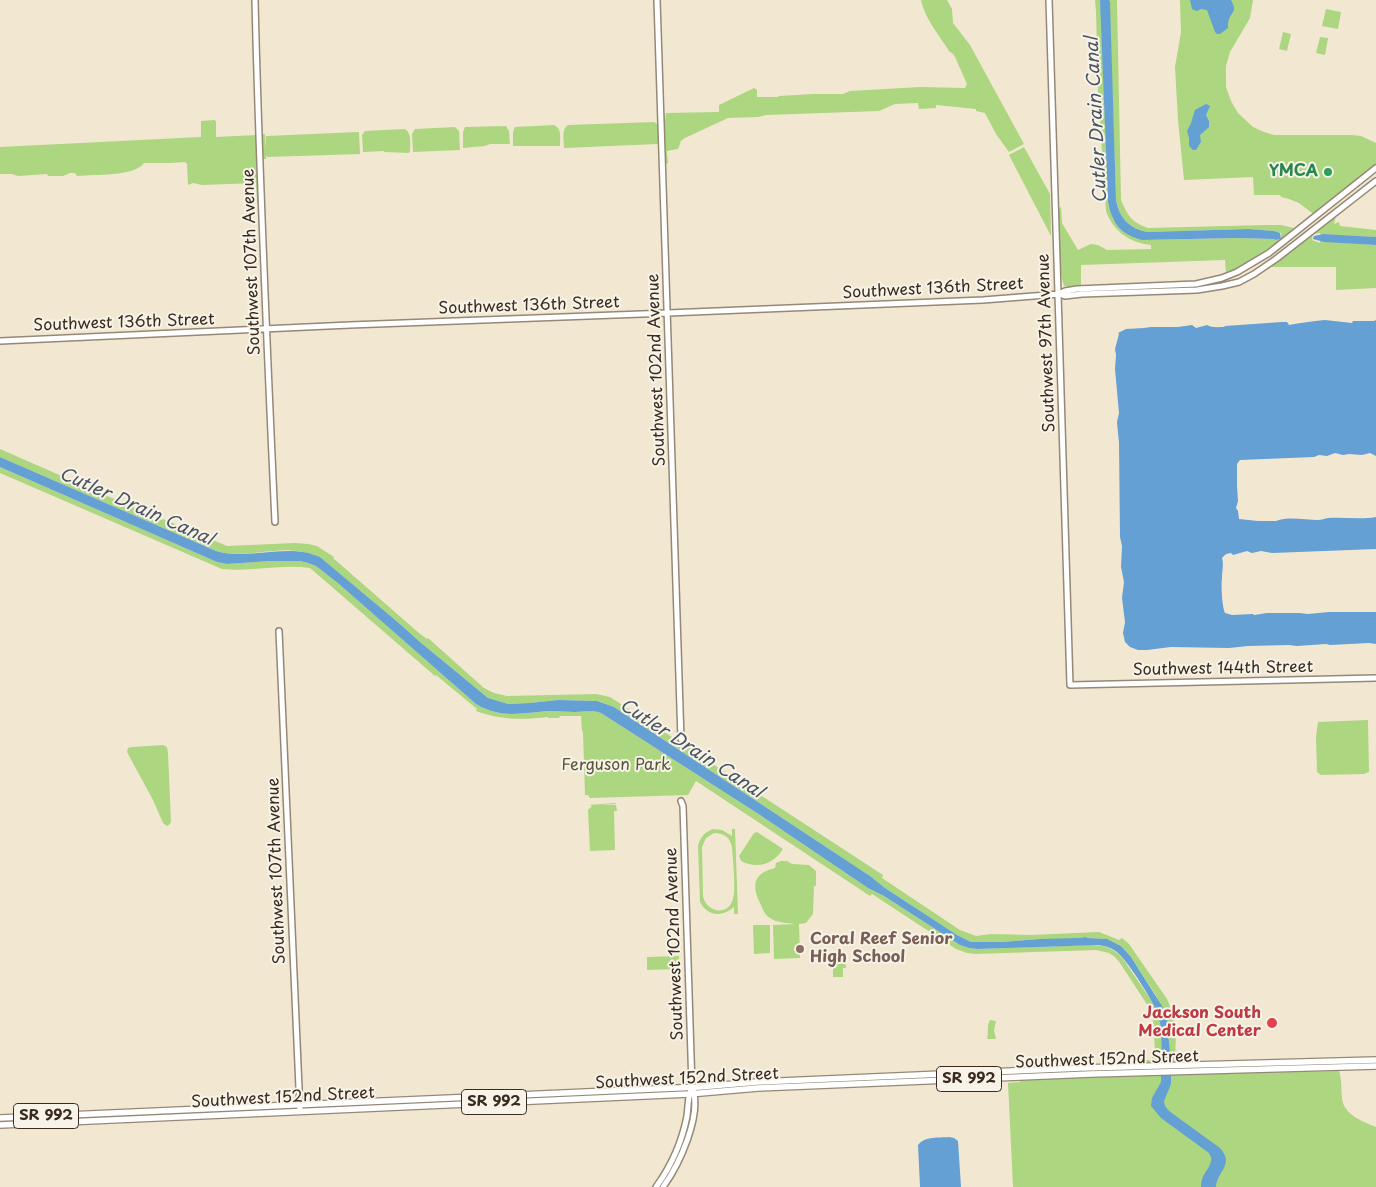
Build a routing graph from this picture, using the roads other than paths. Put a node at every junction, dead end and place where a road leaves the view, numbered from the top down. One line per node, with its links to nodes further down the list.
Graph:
1 (255, 0): 8 (street, Southwest 107th Avenue)
2 (658, 0): 7 (street, Southwest 102nd Avenue)
3 (1050, 0): 6 (street, Southwest 97th Avenue)
4 (1376, 168): 6 (street, Southwest 136th Street)
5 (1376, 181): 6 (street, Southwest 136th Street)
6 (1059, 294): 7 (street, Southwest 136th Street); 13 (street, Southwest 97th Avenue)
7 (668, 314): 8 (street, Southwest 136th Street); 14 (street, Southwest 102nd Avenue)
8 (266, 329): 9 (street, Southwest 136th Street); 10 (street, Southwest 107th Avenue)
9 (0, 341)
10 (275, 522)
11 (279, 631): 23 (street, Southwest 107th Avenue)
12 (1376, 678): 13 (street, Southwest 144th Street)
13 (1070, 685)
14 (681, 739)
15 (681, 800): 19 (street, Southwest 102nd Avenue)
16 (1376, 1060): 18 (main road, Southwest 152nd Street / SR 992)
17 (1376, 1066): 18 (main road, Southwest 152nd Street / SR 992)
18 (1171, 1069): 19 (main road, Southwest 152nd Street / SR 992)
19 (692, 1091): 20 (main road, Southwest 152nd Street / SR 992); 26 (street); 27 (street)
20 (594, 1095): 21 (main road, Southwest 152nd Street / SR 992); 22 (main road, Southwest 152nd Street / SR 992)
21 (401, 1100): 22 (main road); 23 (main road, Southwest 152nd Street / SR 992)
22 (405, 1106): 23 (main road, Southwest 152nd Street / SR 992)
23 (300, 1108): 24 (main road, Southwest 152nd Street / SR 992); 25 (main road, Southwest 152nd Street / SR 992)
24 (0, 1118)
25 (0, 1125)
26 (656, 1187)
27 (664, 1187)

